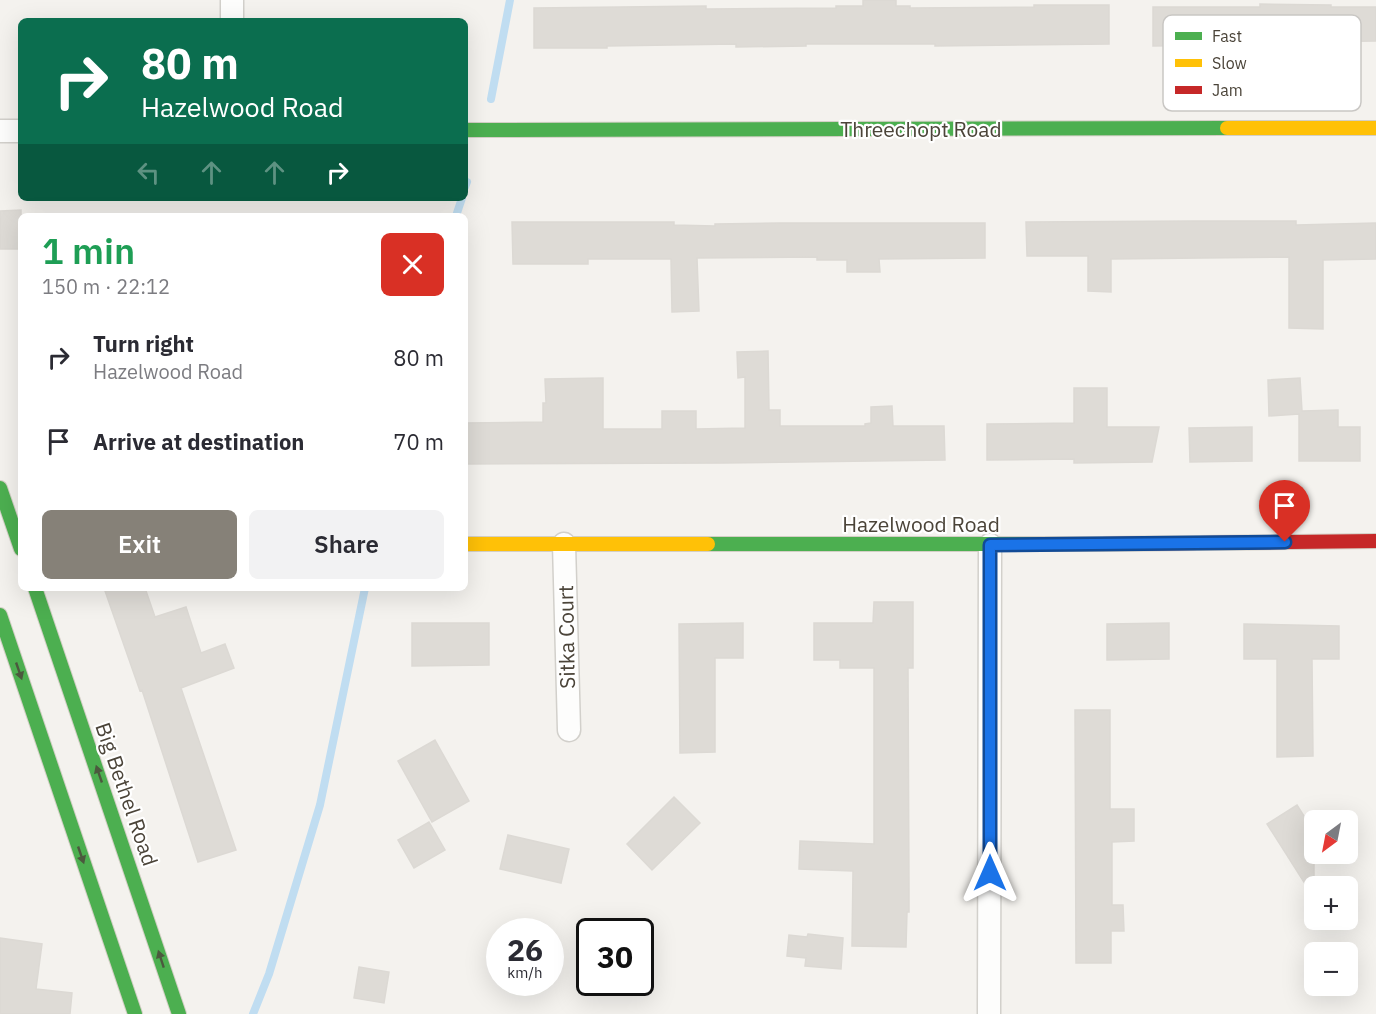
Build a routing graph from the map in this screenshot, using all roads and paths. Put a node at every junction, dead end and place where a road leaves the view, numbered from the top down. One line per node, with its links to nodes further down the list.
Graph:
1 (232, 0): 2 (street)
2 (232, 18)
3 (1376, 128): 4 (street, Threechopt Road)
4 (468, 130)
5 (0, 131): 6 (street)
6 (18, 131)
7 (0, 488): 8 (street)
8 (18, 540)
9 (1376, 541): 12 (street, Hazelwood Road)
10 (468, 544): 11 (street, Hazelwood Road)
11 (564, 544): 12 (street, Hazelwood Road); 15 (street, Sitka Court)
12 (990, 545): 18 (street)
13 (35, 591): 17 (street, Big Bethel Road, one-way to 13)
14 (0, 615): 16 (street, one-way to 16)
15 (569, 729)
16 (135, 1014)
17 (179, 1014)
18 (989, 1014)

